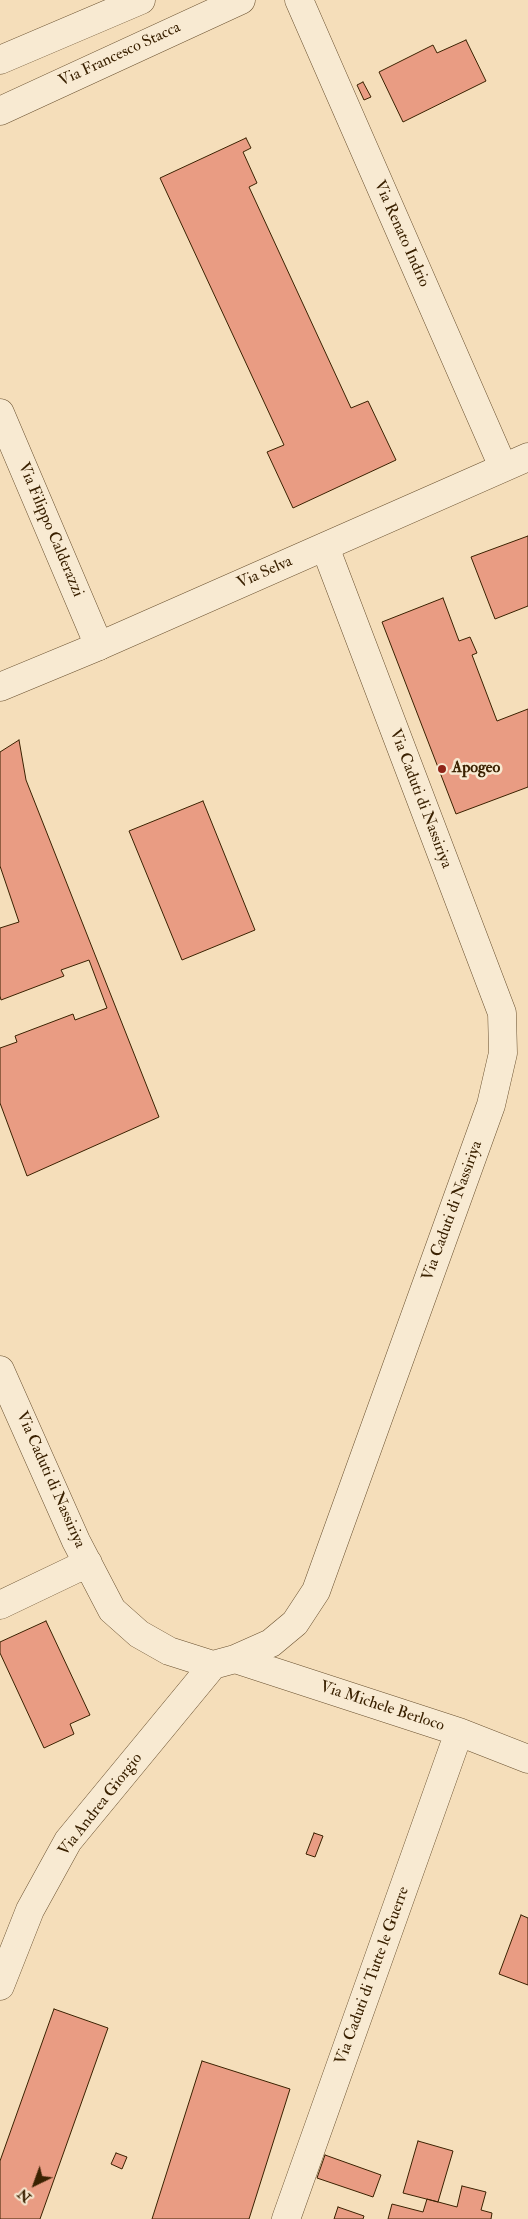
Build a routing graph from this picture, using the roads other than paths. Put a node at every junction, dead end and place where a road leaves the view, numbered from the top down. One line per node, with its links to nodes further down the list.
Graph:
1 (141, 0): 4 (street)
2 (241, 0): 5 (street, Via Francesco Stacca)
3 (299, 0): 9 (street, Via Renato Indrio)
4 (0, 60)
5 (0, 111)
6 (0, 413): 8 (street, Via Filippo Calderazzi)
7 (528, 457): 9 (street, Via Selva)
8 (9, 459): 11 (street, Via Filippo Calderazzi)
9 (503, 467): 10 (street, Via Selva)
10 (325, 547): 11 (street, Via Selva); 16 (street, Via Caduti di Nassiriya)
11 (99, 646): 12 (street, Via Selva)
12 (0, 687)
13 (0, 1370): 14 (street, Via Caduti di Nassiriya)
14 (88, 1564): 15 (street, Via Caduti di Nassiriya); 16 (street, Via Caduti di Nassiriya)
15 (0, 1605)
16 (224, 1662): 17 (street, Via Michele Berloco); 19 (street, Via Andrea Giorgio)
17 (459, 1732): 18 (street, Via Michele Berloco); 20 (street, Via Caduti di Tutte le Guerre)
18 (528, 1759)
19 (0, 1986)
20 (286, 2219)

